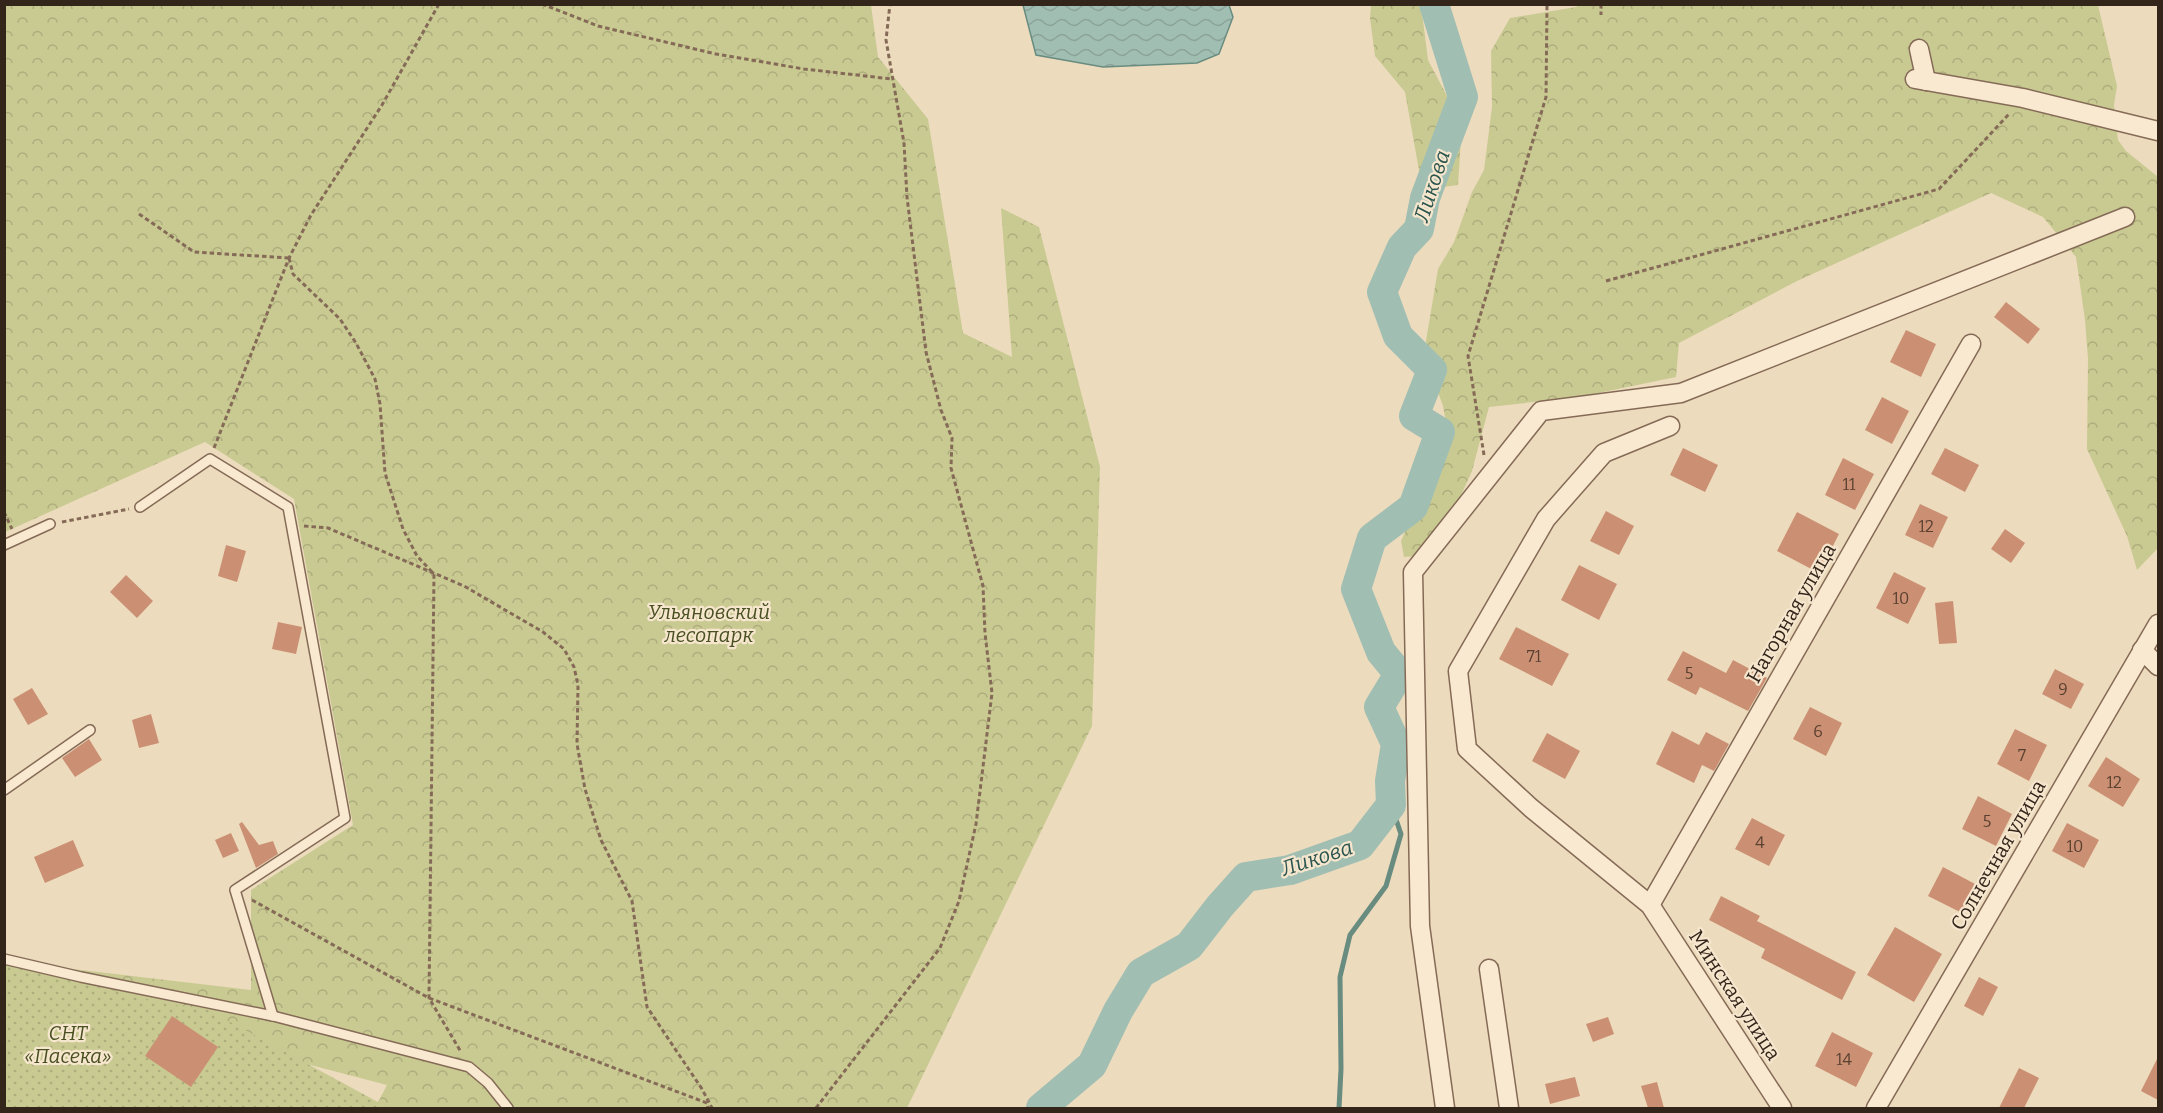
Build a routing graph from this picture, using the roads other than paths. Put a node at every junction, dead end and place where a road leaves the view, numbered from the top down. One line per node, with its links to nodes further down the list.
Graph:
1 (1919, 49): 2 (street)
2 (2158, 131)
3 (2125, 217): 19 (street)
4 (1971, 344): 14 (street, Нагорная улица)
5 (1670, 426): 14 (street, Минская улица)
6 (140, 507): 17 (lane)
7 (50, 524): 8 (lane)
8 (4, 545)
9 (2158, 624): 10 (street, Солнечная улица)
10 (2142, 650): 11 (street); 22 (street, Солнечная улица)
11 (2158, 666)
12 (90, 730): 13 (lane)
13 (4, 790)
14 (1650, 905): 21 (street, Минская улица)
15 (4, 959): 17 (lane)
16 (1489, 969): 20 (street)
17 (273, 1016): 18 (lane)
18 (508, 1108)
19 (1445, 1108)
20 (1509, 1108)
21 (1782, 1108)
22 (1876, 1108)

